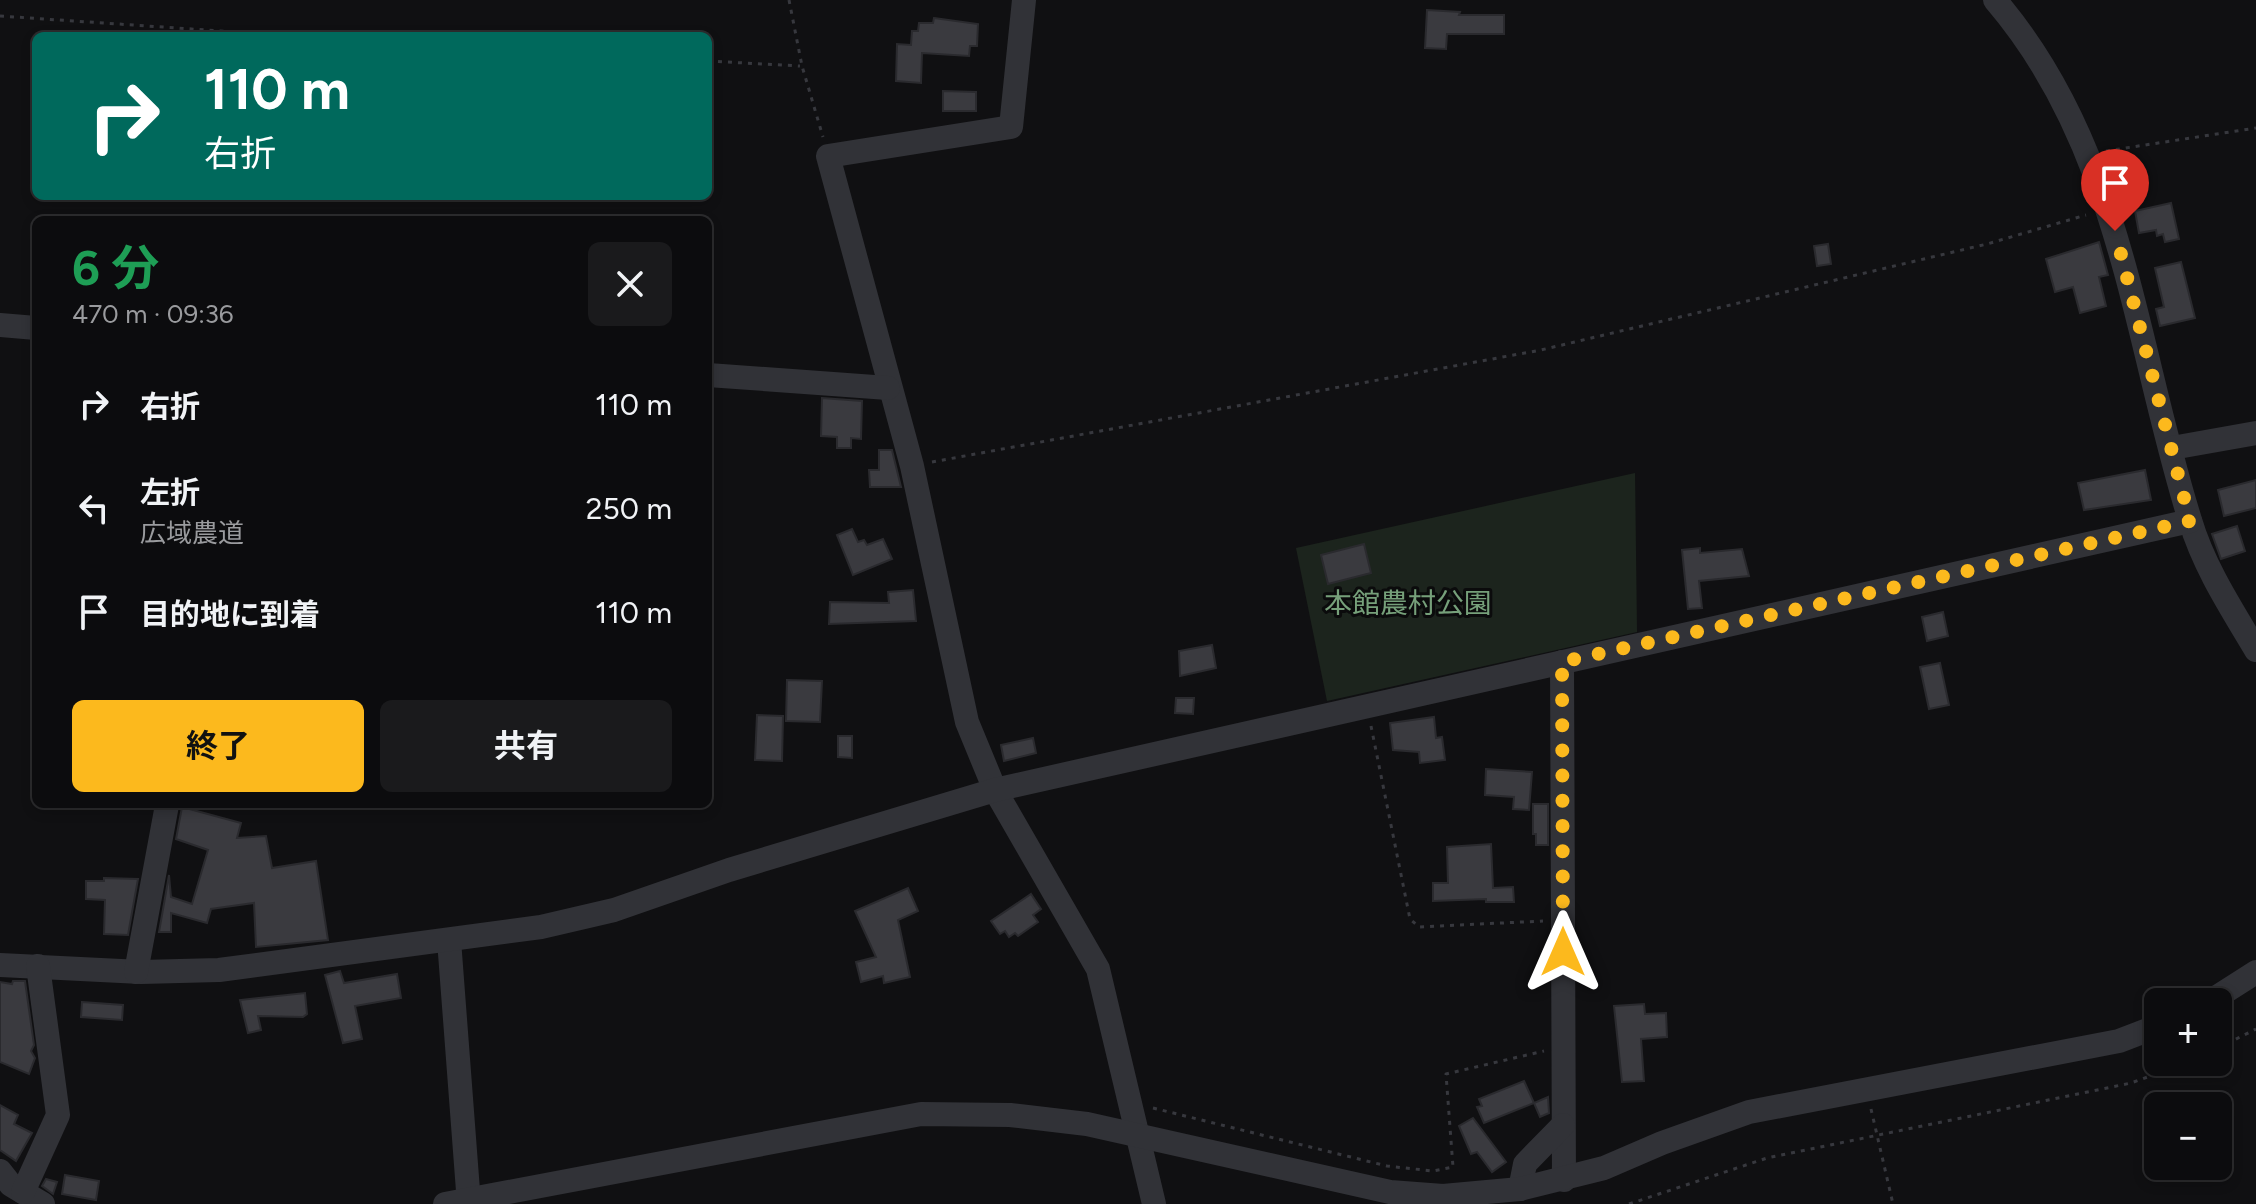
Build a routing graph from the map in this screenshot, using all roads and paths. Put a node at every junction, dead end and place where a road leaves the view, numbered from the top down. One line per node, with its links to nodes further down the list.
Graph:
1 (789, 0): 7 (path)
2 (1024, 0): 9 (street)
3 (1995, 0): 10 (street)
4 (0, 16): 5 (path)
5 (236, 32)
6 (712, 61): 7 (path)
7 (802, 66): 9 (path)
8 (2256, 128): 10 (path)
9 (828, 156): 15 (street)
10 (2090, 156): 11 (street)
11 (2108, 207): 17 (street); 18 (path)
12 (0, 325): 13 (street)
13 (32, 328)
14 (712, 375): 15 (street)
15 (888, 388): 18 (street)
16 (2256, 433): 17 (street)
17 (2172, 448): 19 (street)
18 (912, 466): 23 (street)
19 (2190, 521): 20 (street); 21 (street)
20 (2256, 650)
21 (1562, 662): 22 (street); 25 (street)
22 (1367, 707): 23 (street); 25 (path)
23 (995, 790): 26 (street); 38 (street)
24 (166, 808): 29 (street)
25 (1563, 920): 35 (street)
26 (449, 940): 29 (street); 46 (street)
27 (0, 965): 28 (street)
28 (38, 966): 29 (street); 45 (street)
29 (136, 972)
30 (2256, 972): 31 (street)
31 (2231, 988)
32 (2256, 1029): 34 (path)
33 (2144, 1031): 37 (street)
34 (2232, 1041)
35 (1563, 1046): 38 (path); 39 (street)
36 (2150, 1076): 40 (path)
37 (1866, 1089): 40 (path); 43 (street)
38 (1133, 1104): 41 (street)
39 (1563, 1125): 43 (street); 44 (street)
40 (1877, 1134): 48 (path); 49 (path)
41 (1138, 1135): 44 (street); 46 (street); 47 (street)
42 (0, 1171): 45 (street)
43 (1564, 1180): 44 (street)
44 (1520, 1189)
45 (33, 1198)
46 (461, 1203)
47 (1154, 1204)
48 (1629, 1204)
49 (1893, 1204)

